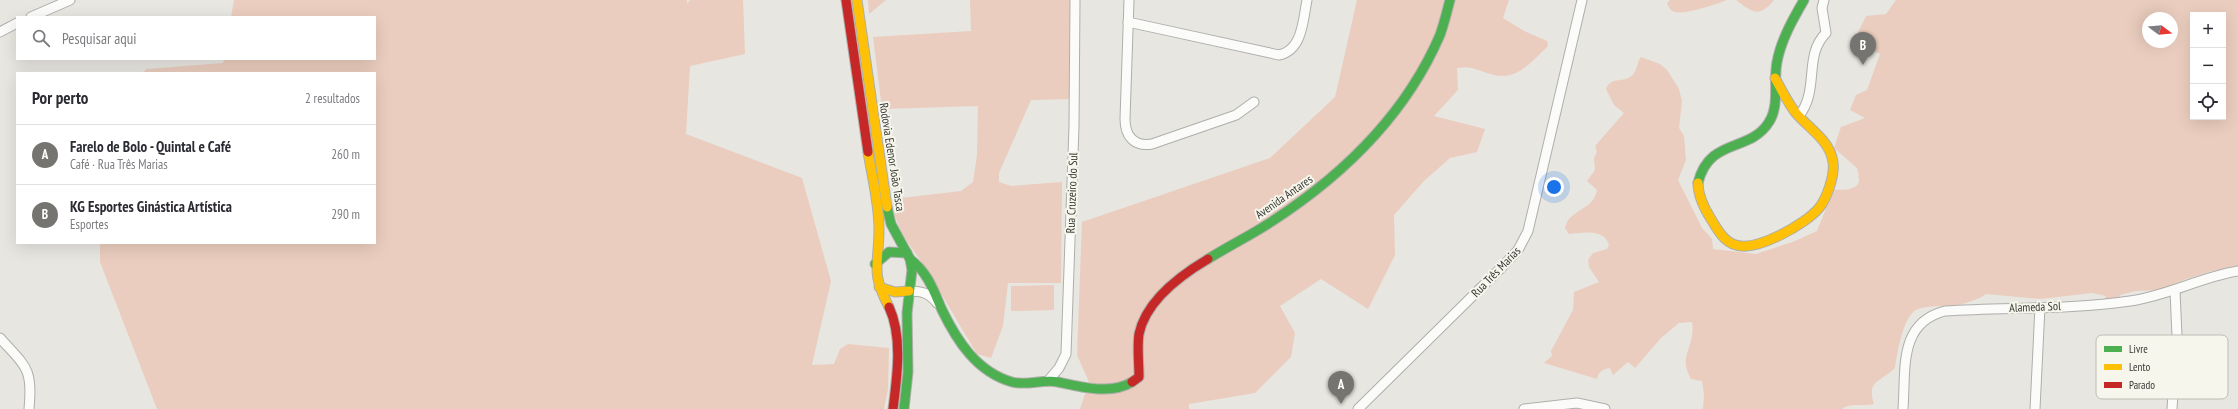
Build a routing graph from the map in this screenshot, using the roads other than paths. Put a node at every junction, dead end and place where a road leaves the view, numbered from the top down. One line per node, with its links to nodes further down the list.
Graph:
1 (70, 0): 11 (street)
2 (846, 0): 19 (street, Rodovia Edenor João Tasca)
3 (857, 0): 18 (street, Rodovia Edenor João Tasca)
4 (1075, 0): 28 (street, Rua Cruzeiro do Sul)
5 (1129, 0): 12 (street)
6 (1307, 0): 12 (street)
7 (1450, 0): 28 (street, Avenida Antares)
8 (1582, 0): 33 (street, Rua Três Marias)
9 (1804, 0): 15 (street)
10 (1824, 0): 17 (street)
11 (32, 16)
12 (1128, 22): 16 (street)
13 (16, 24): 14 (street)
14 (0, 32)
15 (1775, 78): 17 (street); 17 (street)
16 (1254, 102)
17 (1799, 116)
18 (908, 256): 19 (street); 22 (street, Rodovia Edenor João Tasca); 25 (street)
19 (875, 264): 21 (street, Rodovia Edenor João Tasca)
20 (2238, 271): 23 (street, Alameda Sol)
21 (879, 287): 22 (street); 31 (street, Rodovia Edenor João Tasca)
22 (909, 291): 25 (street); 32 (street, Rodovia Edenor João Tasca)
23 (2175, 291): 24 (street, Alameda Sol); 26 (street)
24 (2040, 307): 36 (street, Alameda Sol); 37 (street)
25 (941, 308): 28 (street)
26 (2177, 335)
27 (0, 338): 30 (street)
28 (1048, 381)
29 (2173, 399): 38 (street)
30 (29, 409)
31 (893, 409)
32 (904, 409)
33 (1358, 409)
34 (1524, 409): 35 (street)
35 (1605, 409)
36 (1903, 409)
37 (2035, 409)
38 (2172, 409)

